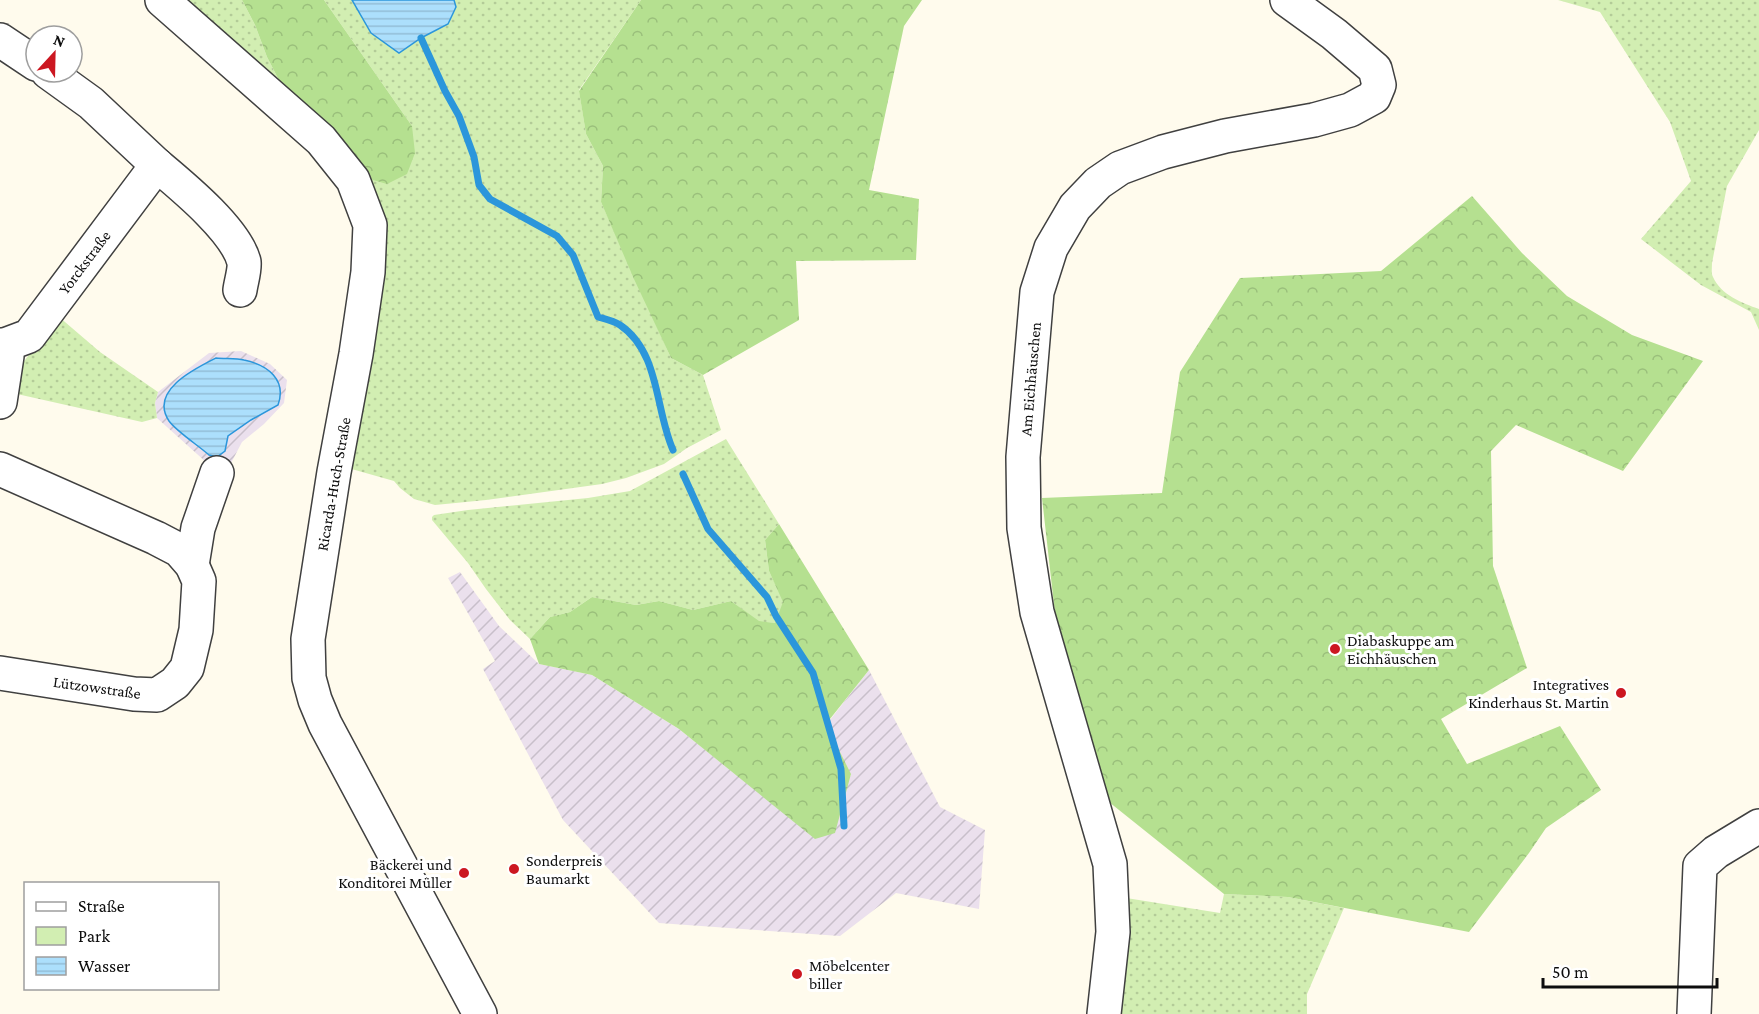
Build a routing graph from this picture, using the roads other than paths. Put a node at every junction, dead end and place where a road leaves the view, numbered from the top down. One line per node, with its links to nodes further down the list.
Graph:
1 (162, 0): 15 (street, Ricarda-Huch-Straße)
2 (1287, 0): 16 (street, Am Eichhäuschen)
3 (0, 40): 4 (street)
4 (24, 56)
5 (65, 84): 6 (street)
6 (157, 165): 7 (street); 8 (street, Yorckstraße)
7 (240, 290)
8 (3, 349): 9 (street)
9 (0, 402)
10 (0, 469): 12 (street)
11 (217, 473): 12 (street, Lützowstraße)
12 (192, 565): 13 (street, Lützowstraße)
13 (0, 673)
14 (1759, 826): 17 (street)
15 (480, 1014)
16 (1104, 1014)
17 (1694, 1014)

